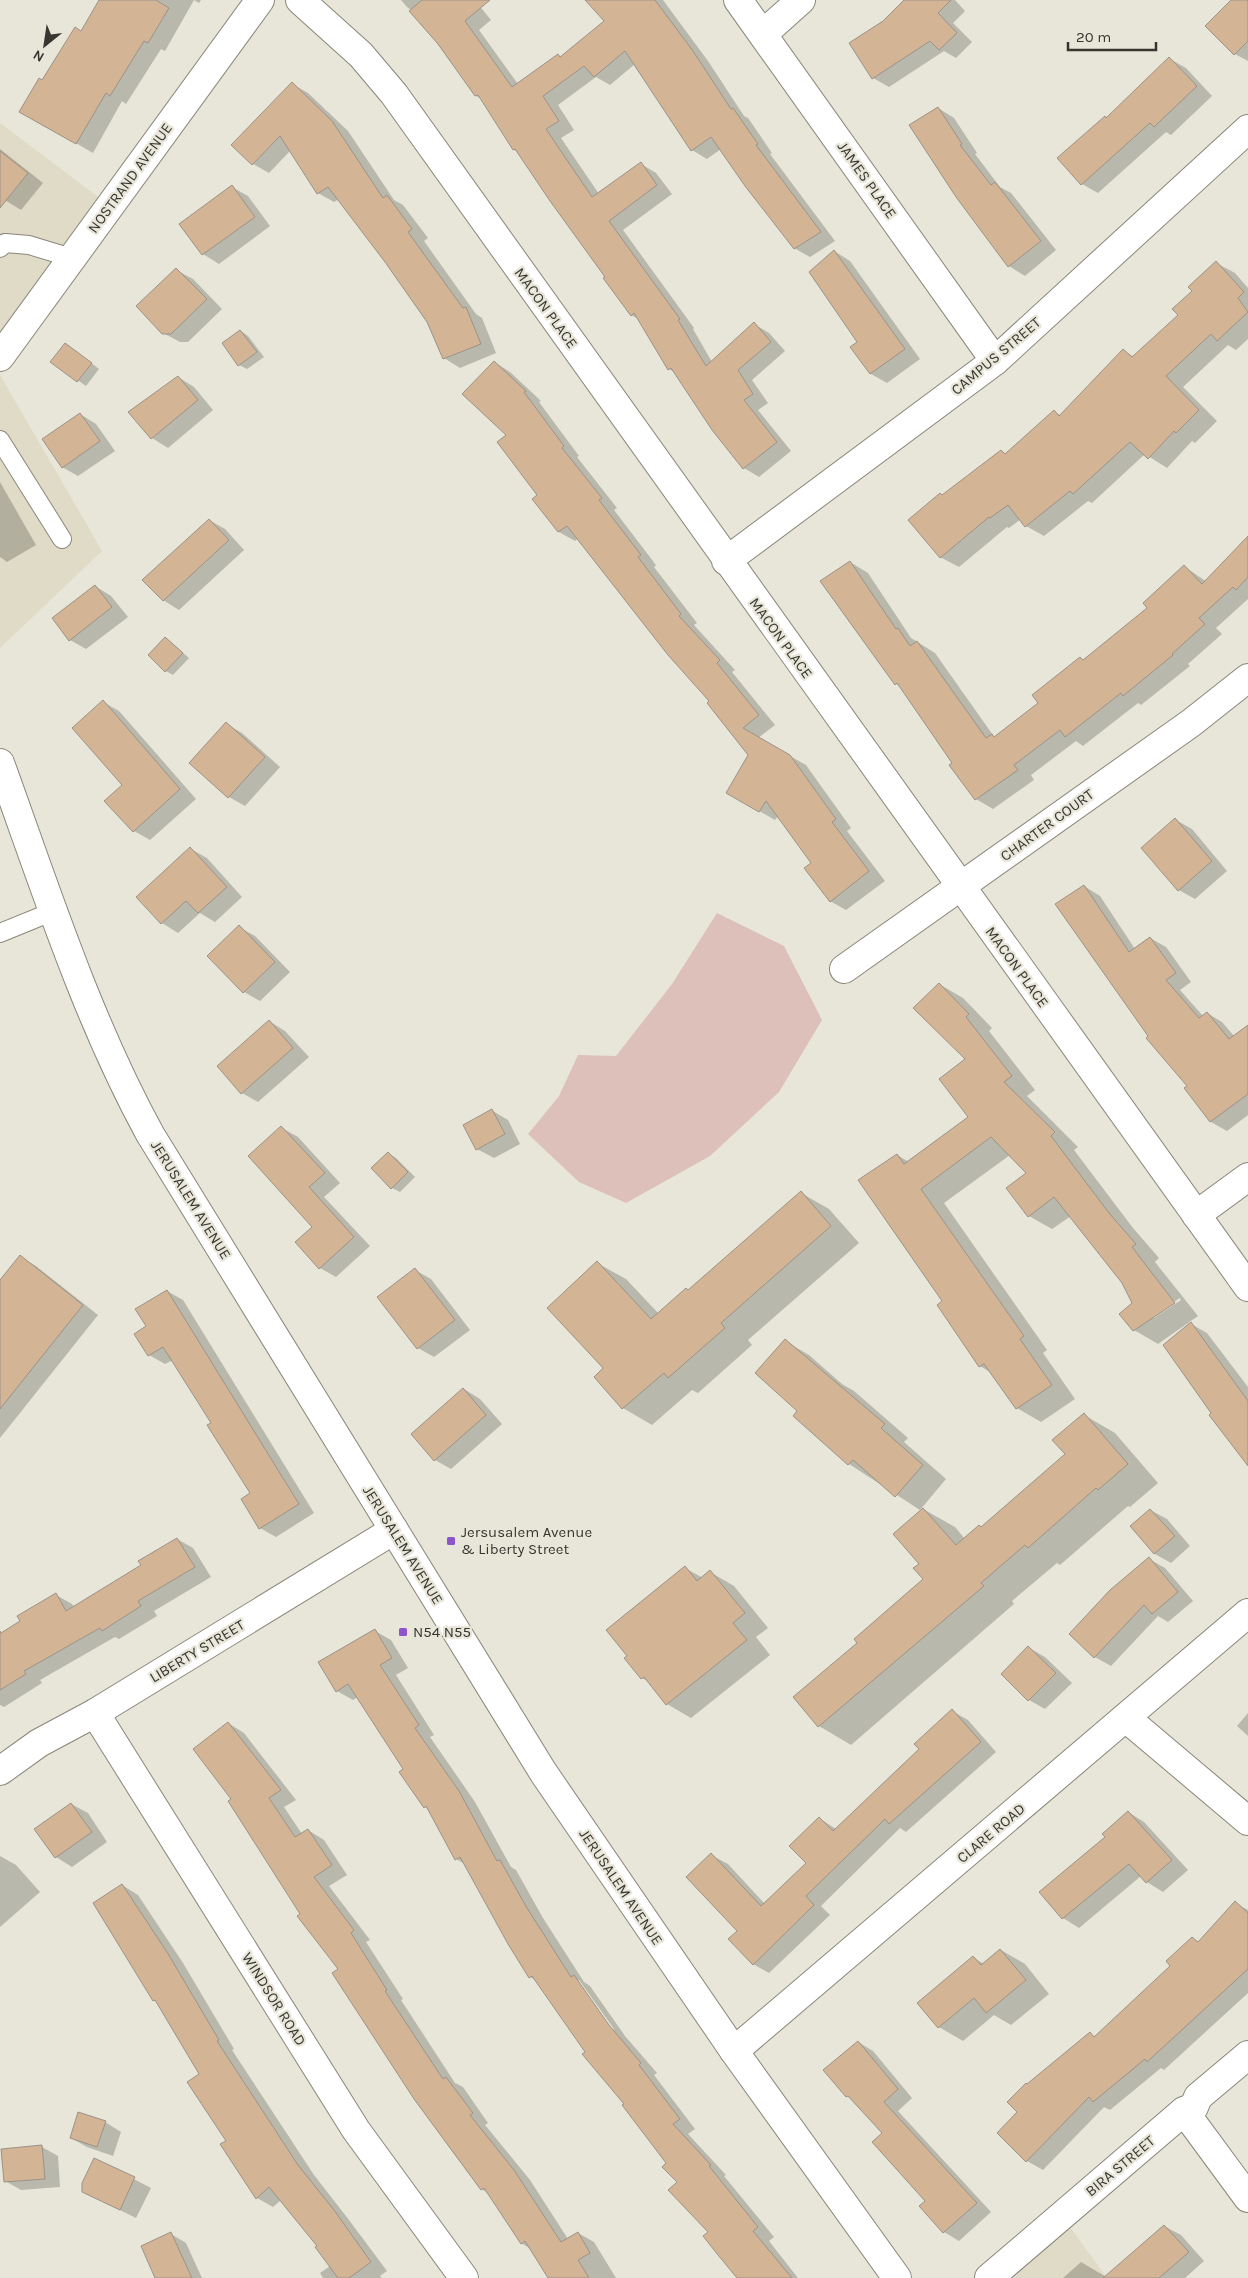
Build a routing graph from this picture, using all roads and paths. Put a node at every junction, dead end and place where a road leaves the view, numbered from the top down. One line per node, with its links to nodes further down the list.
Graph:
1 (260, 0): 8 (street, NOSTRAND AVENUE)
2 (300, 0): 13 (street, MACON PLACE)
3 (738, 0): 5 (street, JAMES PLACE)
4 (801, 0): 5 (street)
5 (762, 34): 10 (street, JAMES PLACE)
6 (1248, 129): 10 (street, CAMPUS STREET)
7 (0, 248): 8 (lane)
8 (72, 258): 9 (street, NOSTRAND AVENUE)
9 (0, 357)
10 (995, 361): 13 (street, CAMPUS STREET)
11 (0, 440): 12 (lane)
12 (62, 540)
13 (726, 561): 16 (street, MACON PLACE)
14 (1248, 678): 16 (street, CHARTER COURT)
15 (0, 762): 17 (street, JERUSALEM AVENUE)
16 (960, 888): 19 (street, CHARTER COURT); 21 (street, MACON PLACE)
17 (54, 911): 18 (lane); 23 (street, JERUSALEM AVENUE)
18 (0, 933)
19 (844, 969)
20 (1248, 1177): 21 (street)
21 (1196, 1215): 22 (street, MACON PLACE)
22 (1248, 1287)
23 (394, 1530): 25 (street, LIBERTY STREET); 29 (street, JERUSALEM AVENUE)
24 (1248, 1614): 26 (street, CLARE ROAD)
25 (95, 1713): 27 (street, LIBERTY STREET); 33 (street, WINDSOR ROAD)
26 (1126, 1718): 28 (street); 29 (street, CLARE ROAD)
27 (0, 1771)
28 (1248, 1822)
29 (734, 2051): 34 (street, JERUSALEM AVENUE)
30 (1248, 2054): 31 (street, BIRA STREET)
31 (1184, 2111): 32 (street); 35 (street, BIRA STREET)
32 (1248, 2198)
33 (464, 2278)
34 (896, 2278)
35 (989, 2278)

